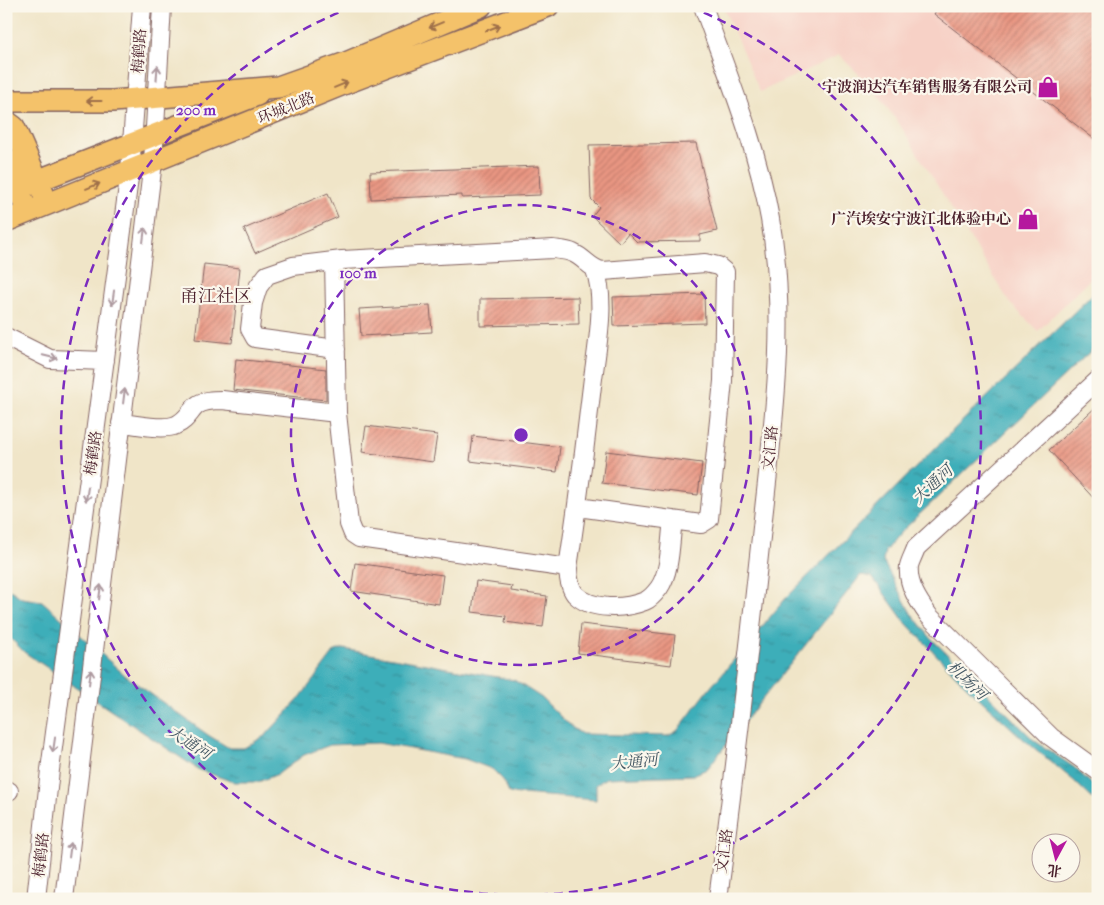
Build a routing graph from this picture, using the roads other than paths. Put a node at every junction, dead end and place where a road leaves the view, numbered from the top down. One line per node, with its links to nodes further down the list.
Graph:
1 (142, 6): 7 (street, 梅鹤路)
2 (162, 6): 7 (street, 梅鹤路, one-way to 2)
3 (481, 6): 6 (main road, 环城北路, one-way to 6)
4 (548, 6): 13 (main road, 环城北路, one-way to 4)
5 (703, 6): 34 (street, 文汇路)
6 (278, 87): 7 (main road, 环城北路); 10 (main road, 环城北路)
7 (146, 98): 8 (main road, 环城北路, one-way to 8); 10 (street, 梅鹤路); 11 (street, 梅鹤路)
8 (6, 101)
9 (6, 121): 15 (main road)
10 (154, 136): 11 (main road, 环城北路); 13 (street, 梅鹤路)
11 (133, 144): 14 (street, 梅鹤路); 15 (main road, 环城北路)
12 (6, 159): 16 (main road)
13 (153, 162): 14 (main road, 环城北路); 27 (street, 梅鹤路, one-way to 13)
14 (130, 171): 17 (main road, 环城北路, one-way to 14); 24 (street, 梅鹤路, one-way to 24)
15 (38, 182): 16 (main road, 环城北路); 17 (main road)
16 (12, 190): 18 (main road)
17 (48, 205): 18 (main road, 环城北路)
18 (28, 212): 19 (main road, 环城北路)
19 (6, 221)
20 (334, 261): 21 (street); 23 (street); 23 (street)
21 (595, 270): 28 (street); 29 (street)
22 (6, 337): 24 (street, one-way to 24)
23 (336, 349): 26 (street)
24 (105, 361): 32 (street, 梅鹤路, one-way to 32)
25 (1098, 380): 31 (street)
26 (337, 413): 27 (street); 30 (street)
27 (121, 423): 33 (street, 梅鹤路, one-way to 27)
28 (578, 507): 29 (street); 30 (street)
29 (673, 520): 30 (street)
30 (568, 568)
31 (1098, 771)
32 (36, 899)
33 (64, 899)
34 (718, 899)

